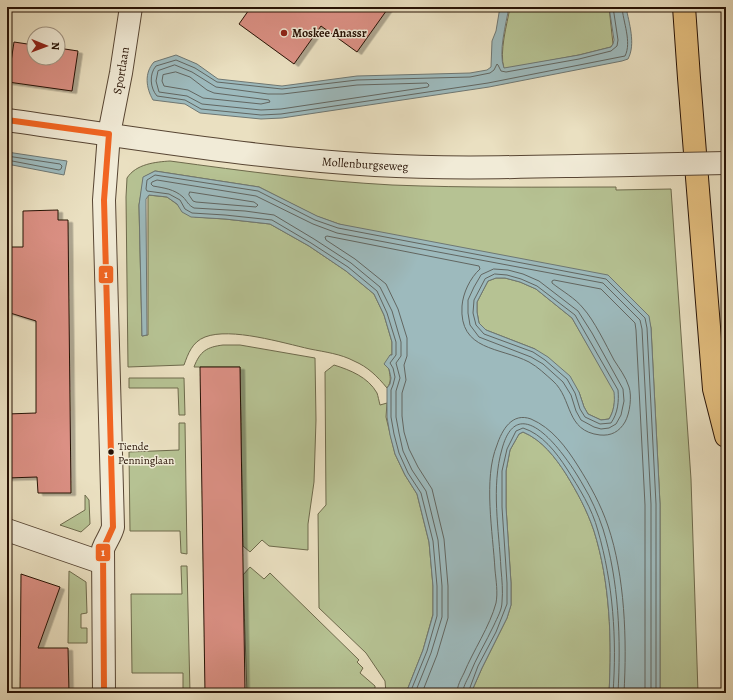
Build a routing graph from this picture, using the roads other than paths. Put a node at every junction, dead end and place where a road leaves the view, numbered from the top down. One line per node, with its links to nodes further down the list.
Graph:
1 (131, 7): 4 (street, Sportlaan)
2 (684, 7): 6 (highway)
3 (7, 120): 4 (street, Mollenburgseweg)
4 (109, 134): 5 (street, Mollenburgseweg, bridge); 8 (street)
5 (726, 163)
6 (726, 436)
7 (7, 530): 8 (street)
8 (103, 563): 9 (street)
9 (104, 693)

